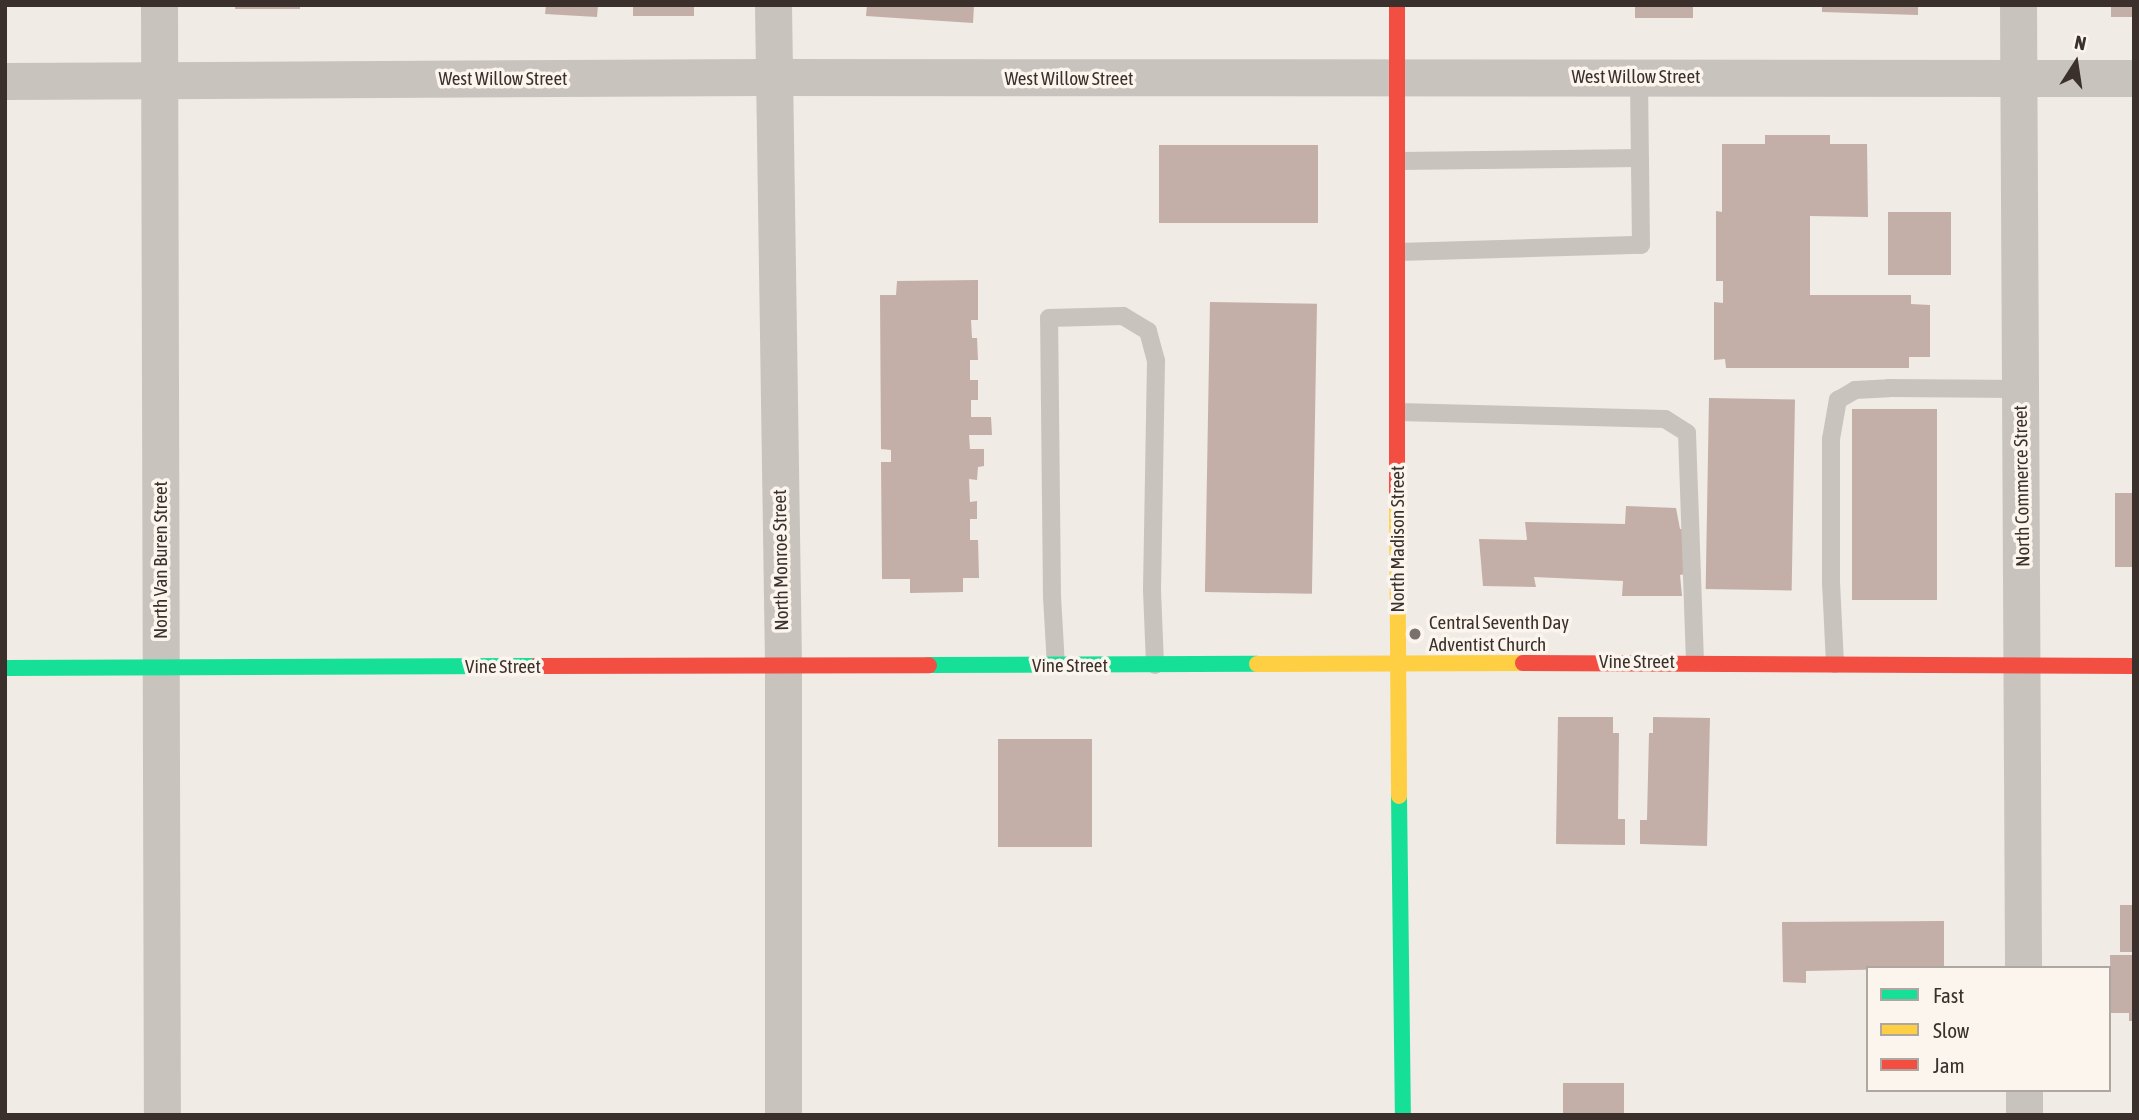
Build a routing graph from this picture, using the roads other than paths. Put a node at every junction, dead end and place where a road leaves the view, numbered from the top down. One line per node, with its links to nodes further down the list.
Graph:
1 (159, 5): 11 (street, North Van Buren Street)
2 (773, 5): 6 (street, North Monroe Street)
3 (1397, 5): 5 (street, North Madison Street)
4 (2018, 5): 8 (street, North Commerce Street)
5 (1397, 76): 6 (street, West Willow Street); 7 (street, West Willow Street); 13 (street, North Madison Street)
6 (773, 77): 11 (street, West Willow Street); 24 (street, North Monroe Street)
7 (1639, 77): 8 (street, West Willow Street); 12 (lane)
8 (2018, 78): 9 (street, West Willow Street); 15 (street, North Commerce Street)
9 (2134, 78)
10 (5, 81): 11 (street, West Willow Street)
11 (159, 81): 26 (street, North Van Buren Street)
12 (1640, 158): 13 (lane); 14 (lane)
13 (1398, 161): 14 (street, North Madison Street)
14 (1398, 251): 16 (street, North Madison Street)
15 (2021, 389): 19 (lane); 22 (street, North Commerce Street)
16 (1398, 412): 17 (lane); 18 (street, North Madison Street)
17 (1695, 662): 18 (street, Vine Street); 19 (street, Vine Street)
18 (1397, 664): 21 (street, Vine Street); 31 (street, North Madison Street)
19 (1835, 664): 22 (street, Vine Street)
20 (1056, 666): 21 (street, Vine Street); 21 (lane); 24 (street, Vine Street)
21 (1154, 666)
22 (2023, 666): 23 (street, Vine Street); 27 (street, North Commerce Street)
23 (2134, 666)
24 (783, 667): 26 (street, Vine Street); 30 (street, North Monroe Street)
25 (5, 668): 26 (street, Vine Street)
26 (162, 668): 29 (street, North Van Buren Street)
27 (2024, 966)
28 (2024, 1092): 32 (street)
29 (163, 1115)
30 (783, 1115)
31 (1403, 1115)
32 (2024, 1115)

